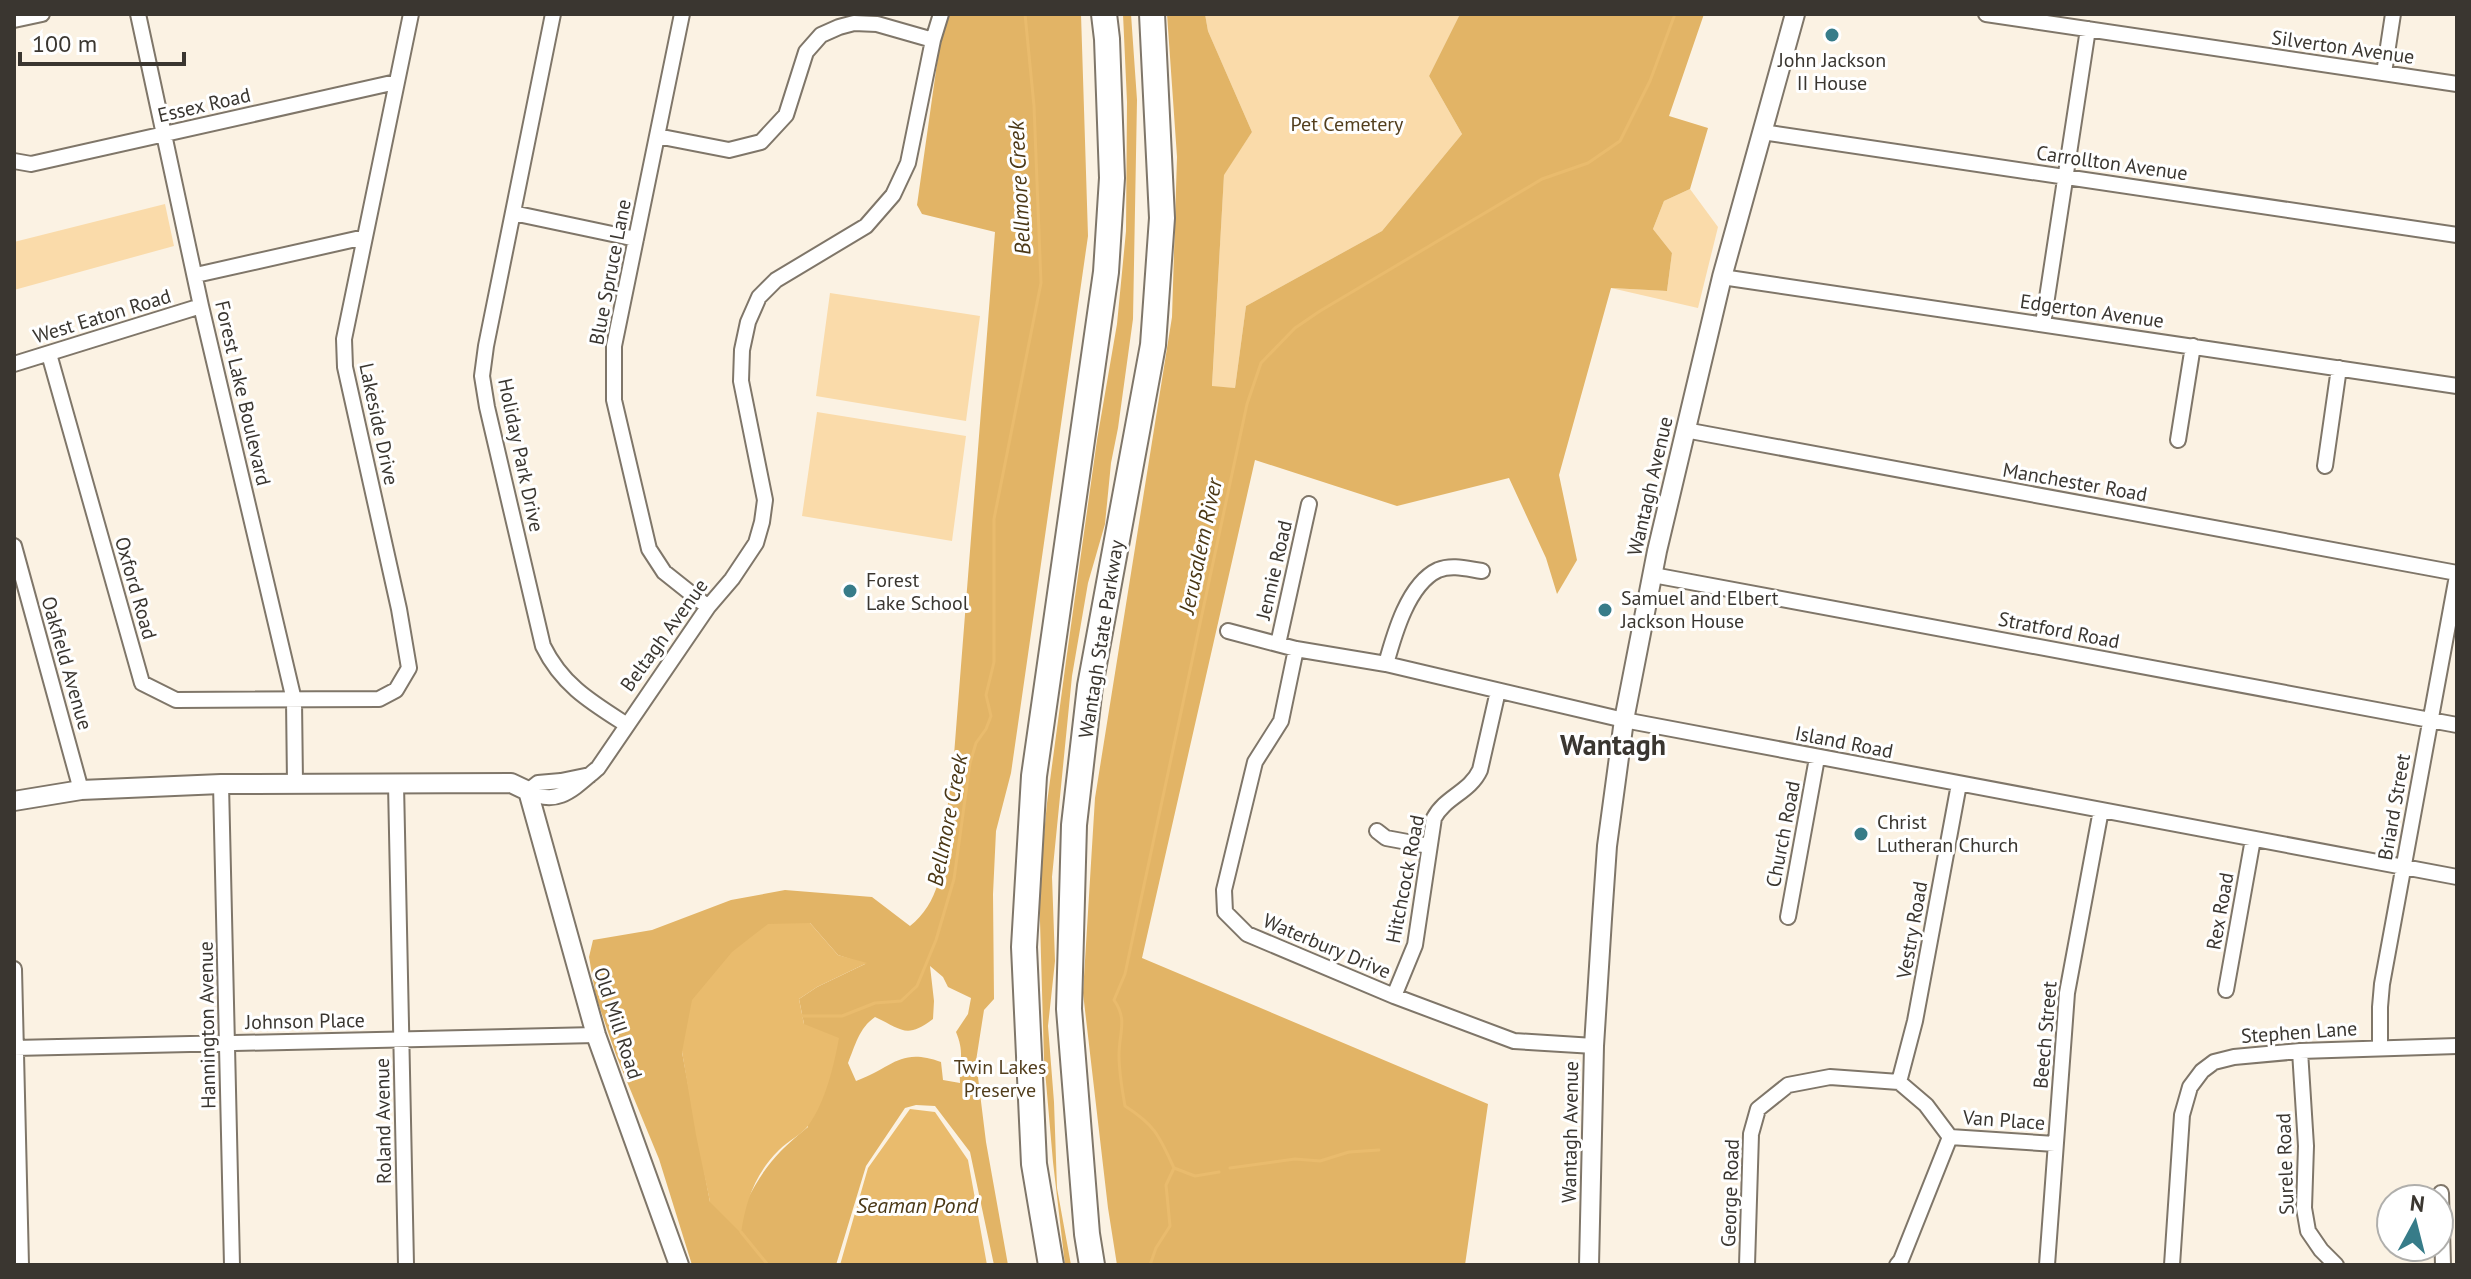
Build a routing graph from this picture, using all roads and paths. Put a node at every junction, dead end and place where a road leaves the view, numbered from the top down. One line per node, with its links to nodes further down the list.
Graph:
1 (42, 14): 12 (street)
2 (138, 14): 19 (street, Forest Lake Boulevard)
3 (411, 14): 16 (street, Lakeside Drive)
4 (553, 14): 23 (street, Holiday Park Drive)
5 (682, 14): 20 (street, Blue Spruce Lane)
6 (941, 14): 14 (street, Beltagh Avenue)
7 (1104, 14): 88 (highway)
8 (1152, 14): 89 (highway, Wantagh State Parkway)
9 (1795, 14): 18 (main road, Wantagh Avenue)
10 (1986, 14): 13 (street, Silverton Avenue)
11 (2393, 14): 15 (street)
12 (14, 20)
13 (2088, 29): 15 (street, Silverton Avenue); 22 (street)
14 (933, 40): 20 (street); 44 (street, Beltagh Avenue)
15 (2384, 73): 17 (street, Silverton Avenue)
16 (396, 82): 19 (street, Essex Road); 25 (street, Lakeside Drive)
17 (2457, 84)
18 (1762, 132): 22 (street, Carrollton Avenue); 28 (main road, Wantagh Avenue)
19 (165, 134): 21 (street, Essex Road); 27 (street, Forest Lake Boulevard)
20 (657, 136): 26 (street, Blue Spruce Lane)
21 (17, 162)
22 (2066, 177): 24 (street, Carrollton Avenue); 30 (street)
23 (513, 213): 26 (street); 53 (street, Holiday Park Drive)
24 (2457, 235)
25 (365, 237): 27 (street); 50 (street, Lakeside Drive)
26 (636, 239): 44 (street, Blue Spruce Lane)
27 (196, 275): 29 (street, Forest Lake Boulevard)
28 (1722, 277): 30 (street, Edgerton Avenue); 36 (main road, Wantagh Avenue)
29 (201, 306): 32 (street, West Eaton Road); 50 (street, Forest Lake Boulevard)
30 (2043, 324): 31 (street, Edgerton Avenue)
31 (2193, 346): 34 (street, Edgerton Avenue); 37 (street)
32 (49, 354): 33 (street, West Eaton Road); 50 (street, Oxford Road)
33 (14, 364)
34 (2339, 368): 35 (street, Edgerton Avenue); 38 (street)
35 (2457, 386)
36 (1685, 430): 42 (street, Manchester Road); 43 (main road, Wantagh Avenue)
37 (2178, 440)
38 (2325, 466)
39 (1309, 504): 46 (street, Jennie Road)
40 (14, 546): 60 (street, Oakfield Avenue)
41 (1482, 571): 48 (street)
42 (2457, 574): 52 (street, Briard Street)
43 (1653, 575): 51 (main road, Wantagh Avenue); 52 (street, Stratford Road)
44 (708, 607): 53 (street, Beltagh Avenue)
45 (1228, 631): 46 (street, Island Road)
46 (1278, 644): 47 (street, Island Road)
47 (1296, 649): 48 (street, Island Road); 72 (street, Waterbury Drive)
48 (1386, 664): 49 (street, Island Road)
49 (1498, 691): 51 (street, Island Road); 66 (street, Hitchcock Road)
50 (294, 700): 56 (street, Forest Lake Boulevard)
51 (1624, 720): 55 (street, Island Road); 76 (main road, Wantagh Avenue)
52 (2431, 720): 54 (street, Stratford Road); 67 (street, Briard Street)
53 (627, 725): 61 (street, Beltagh Avenue)
54 (2457, 725)
55 (1817, 758): 59 (street, Island Road); 69 (street, Church Road)
56 (295, 783): 57 (main road); 58 (main road)
57 (221, 784): 60 (main road); 75 (street, Hannington Avenue)
58 (396, 784): 61 (main road); 74 (street, Roland Avenue)
59 (1959, 784): 63 (street, Island Road); 81 (street, Vestry Road)
60 (81, 790): 62 (main road)
61 (528, 791): 73 (main road, Old Mill Road)
62 (14, 801)
63 (2101, 810): 65 (street, Island Road); 83 (street, Beech Street)
64 (1377, 831): 66 (street)
65 (2253, 839): 67 (street, Island Road); 71 (street, Rex Road)
66 (1429, 846): 72 (street, Hitchcock Road)
67 (2403, 867): 68 (street, Island Road); 78 (street, Briard Street)
68 (2457, 877)
69 (1788, 917)
70 (14, 969): 79 (street)
71 (2226, 990)
72 (1394, 996): 76 (street, Waterbury Drive)
73 (596, 1035): 74 (street, Johnson Place); 87 (main road, Old Mill Road)
74 (402, 1039): 75 (street, Johnson Place); 86 (street, Roland Avenue)
75 (227, 1043): 79 (street, Johnson Place); 85 (street, Hannington Avenue)
76 (1594, 1046): 90 (main road, Wantagh Avenue)
77 (2457, 1046): 78 (street, Stephen Lane)
78 (2380, 1047): 80 (street, Stephen Lane)
79 (15, 1048): 84 (street)
80 (2300, 1051): 94 (street, Stephen Lane); 95 (street, Surele Road)
81 (1899, 1082): 82 (street); 91 (street, George Road)
82 (1950, 1137): 83 (street, Van Place); 92 (street)
83 (2055, 1144): 93 (street, Beech Street)
84 (21, 1265)
85 (232, 1265)
86 (406, 1265)
87 (679, 1265)
88 (1051, 1265)
89 (1092, 1265)
90 (1589, 1265)
91 (1747, 1265)
92 (1897, 1265)
93 (2047, 1265)
94 (2172, 1265)
95 (2336, 1265)

